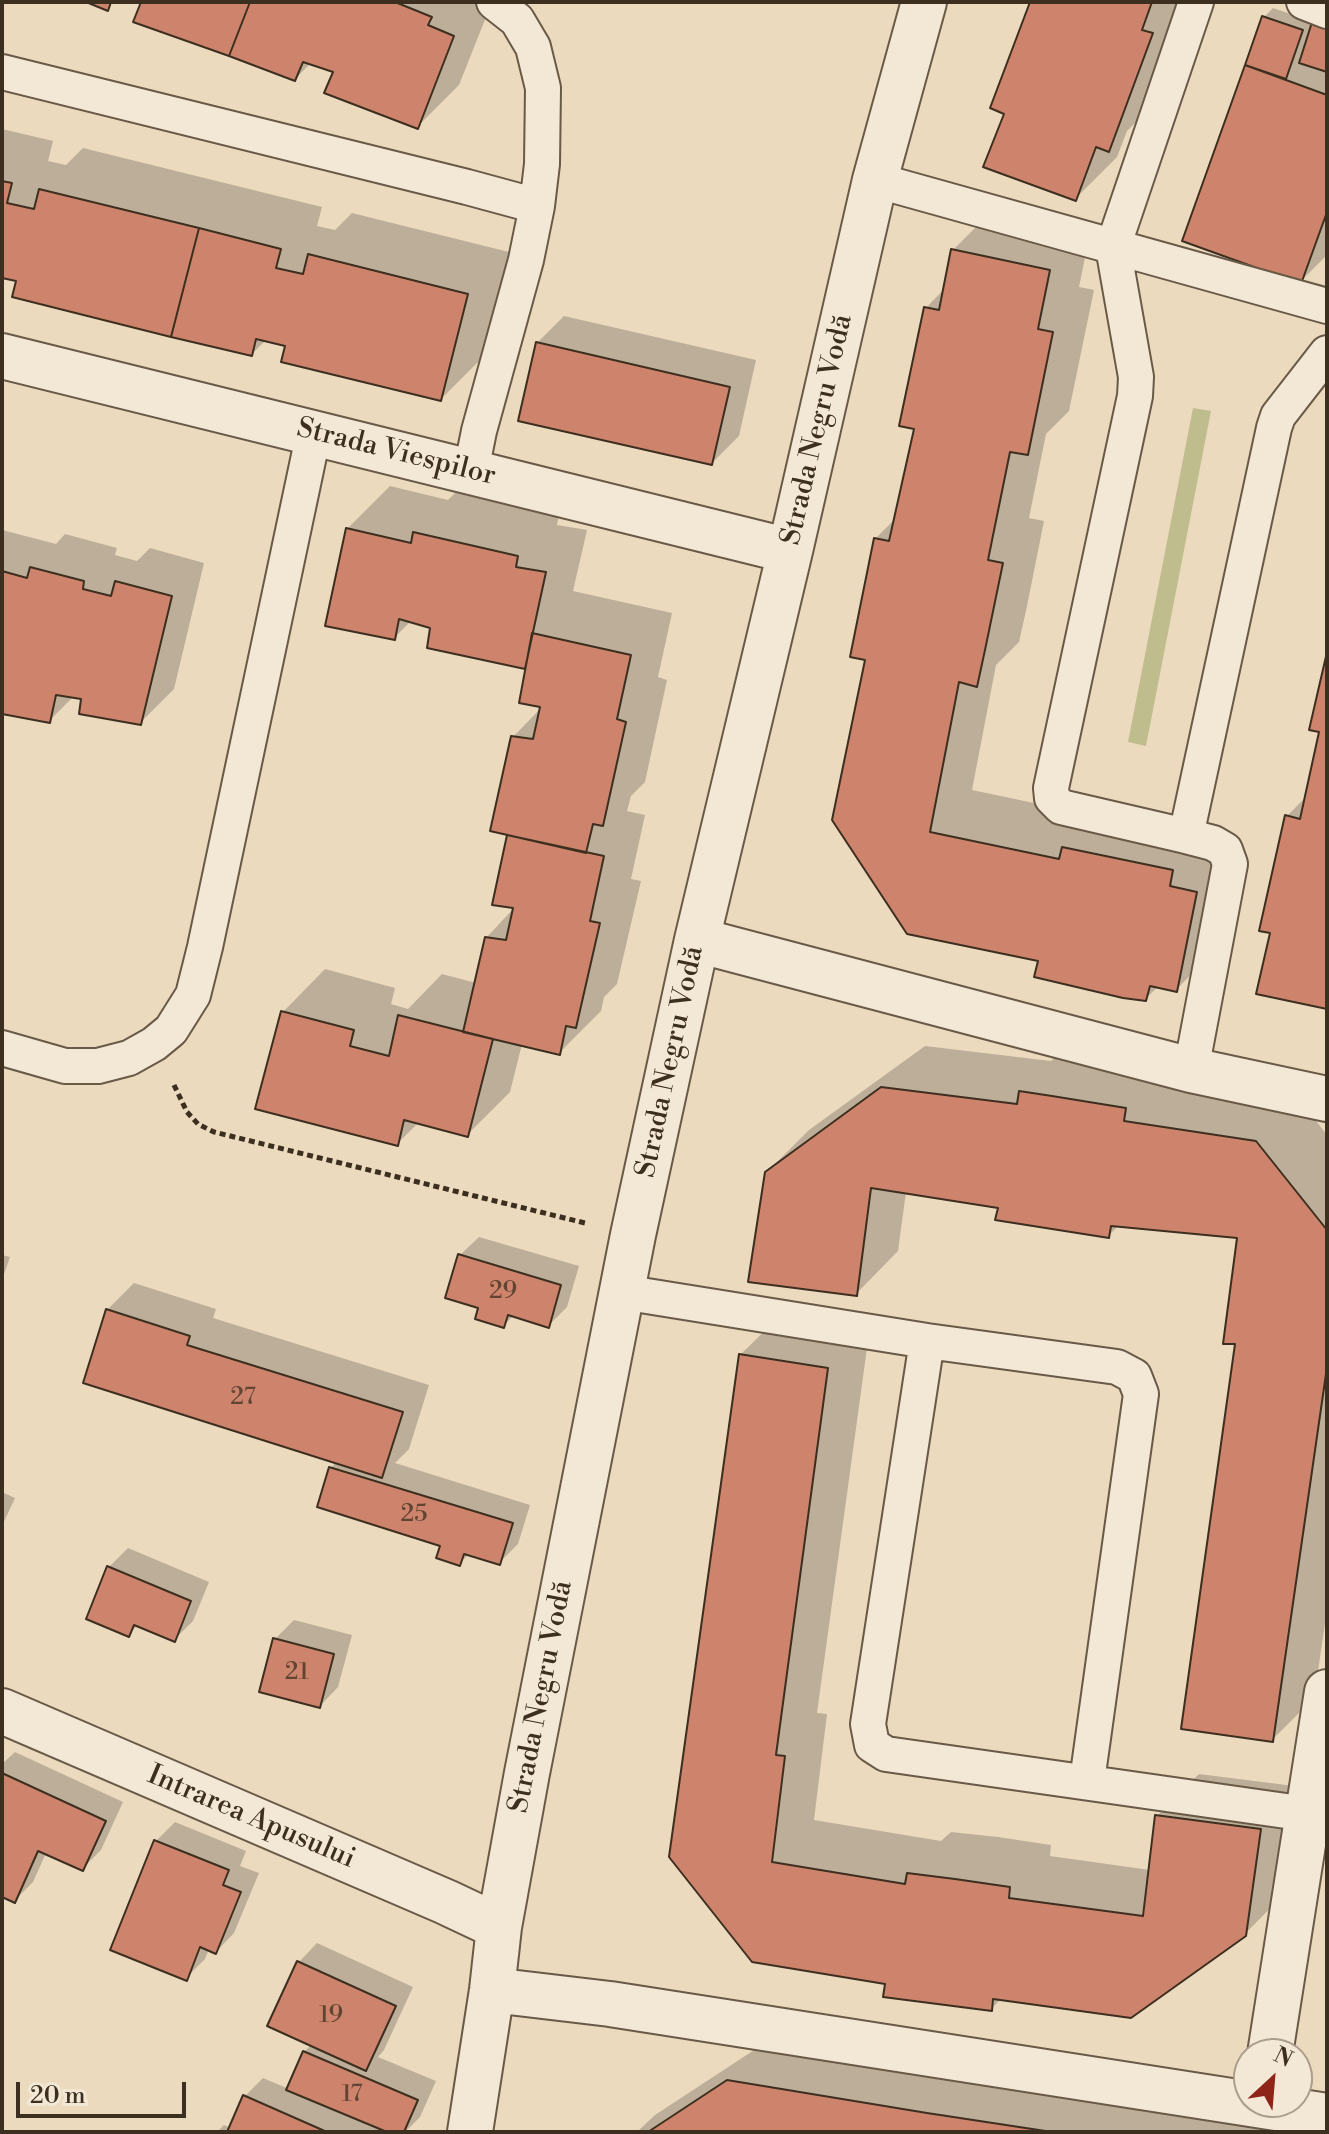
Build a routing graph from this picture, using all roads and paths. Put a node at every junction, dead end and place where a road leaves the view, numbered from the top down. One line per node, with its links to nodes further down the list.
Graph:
1 (494, 2): 8 (lane)
2 (924, 2): 7 (street, Strada Negru Vodă)
3 (1196, 2): 9 (lane)
4 (1304, 2): 5 (lane)
5 (1327, 11)
6 (2, 72): 8 (lane)
7 (875, 180): 9 (lane); 15 (street, Strada Negru Vodă)
8 (537, 206): 14 (lane)
9 (1113, 247): 10 (lane); 16 (lane)
10 (1327, 306)
11 (1327, 353): 16 (lane)
12 (2, 356): 13 (street, Strada Viespilor)
13 (314, 432): 14 (street, Strada Viespilor); 18 (lane)
14 (471, 471): 15 (street, Strada Viespilor)
15 (790, 551): 17 (street, Strada Negru Vodă)
16 (1186, 836): 19 (lane)
17 (697, 940): 19 (street); 22 (street, Strada Negru Vodă)
18 (2, 1048)
19 (1191, 1070): 21 (street)
20 (169, 1075): 22 (path)
21 (1327, 1099)
22 (633, 1235): 23 (street, Strada Negru Vodă)
23 (622, 1292): 24 (lane); 29 (street, Strada Negru Vodă)
24 (927, 1341): 27 (lane); 27 (lane)
25 (1327, 1692): 28 (street)
26 (2, 1711): 29 (street, Intrarea Apusului)
27 (1087, 1781): 28 (lane)
28 (1307, 1814): 31 (street)
29 (499, 1927): 30 (street, Strada Negru Vodă)
30 (492, 1990): 32 (street); 33 (street, Strada Negru Vodă)
31 (1273, 2038)
32 (1233, 2100)
33 (470, 2132)

